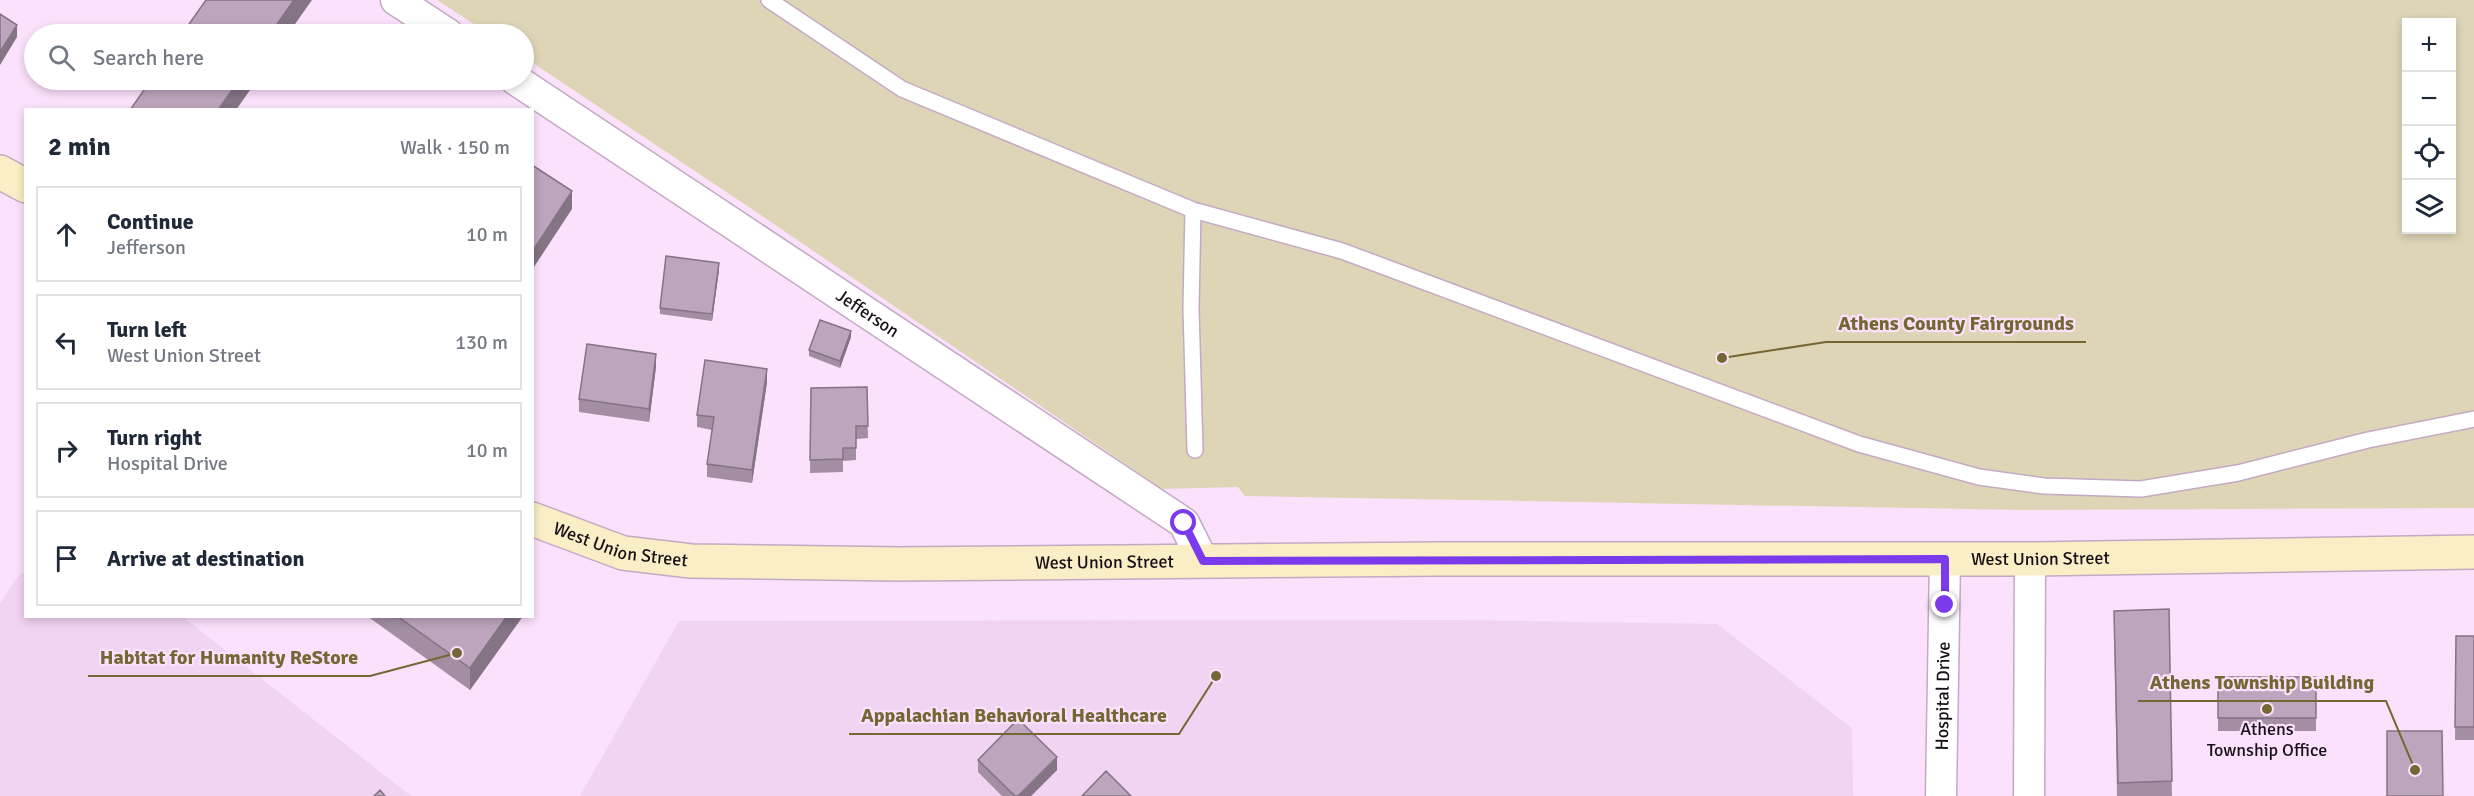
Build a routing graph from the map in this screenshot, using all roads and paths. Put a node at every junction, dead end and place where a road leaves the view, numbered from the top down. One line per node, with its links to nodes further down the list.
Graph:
1 (396, 0): 3 (street)
2 (769, 0): 7 (lane)
3 (433, 24)
4 (531, 90): 14 (street, Jefferson)
5 (0, 172): 6 (main road)
6 (24, 185)
7 (1193, 210): 8 (lane); 9 (lane)
8 (2474, 419)
9 (1195, 450)
10 (534, 520): 14 (main road, West Union Street)
11 (2474, 552): 13 (main road, West Union Street)
12 (1945, 559): 13 (main road, West Union Street); 14 (main road, West Union Street); 15 (street, Hospital Drive)
13 (2030, 559): 16 (street)
14 (1203, 561)
15 (1941, 796)
16 (2028, 796)

